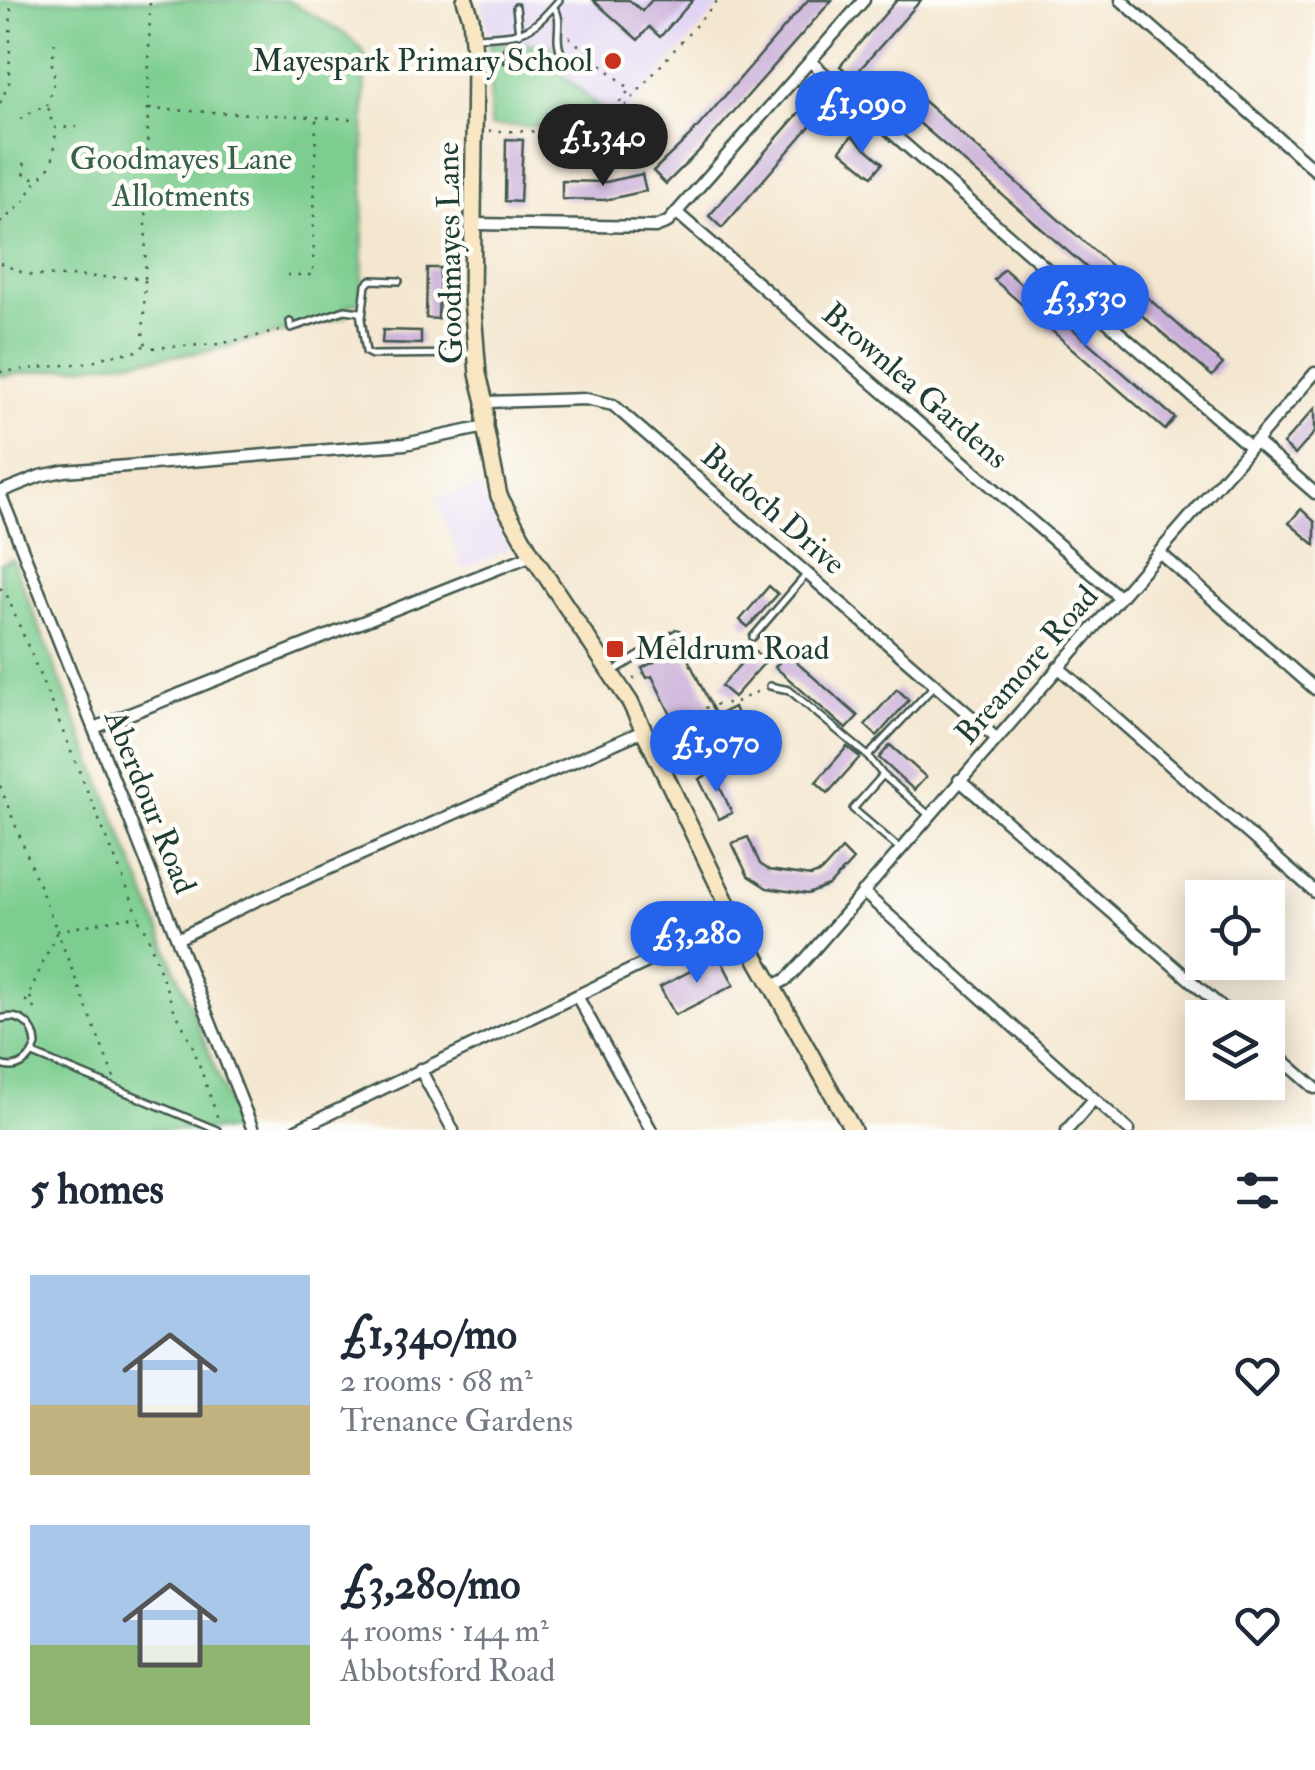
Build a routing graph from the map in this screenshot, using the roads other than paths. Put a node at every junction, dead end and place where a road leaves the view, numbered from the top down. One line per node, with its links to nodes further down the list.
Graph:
1 (465, 0): 8 (main road, Goodmayes Lane)
2 (560, 0): 6 (lane)
3 (864, 0): 10 (street)
4 (1122, 0): 11 (street)
5 (516, 6): 7 (lane)
6 (554, 7): 7 (lane); 9 (lane)
7 (519, 34): 8 (lane)
8 (474, 37): 13 (main road, Goodmayes Lane)
9 (561, 52)
10 (811, 62): 12 (street); 21 (street)
11 (1315, 170)
12 (678, 213): 13 (street); 27 (street, Brownlea Gardens)
13 (474, 224): 17 (main road, Goodmayes Lane)
14 (398, 280): 15 (lane)
15 (362, 318): 16 (lane); 17 (lane)
16 (291, 325)
17 (476, 354): 19 (main road, Goodmayes Lane)
18 (1315, 373): 21 (street, Breamore Road)
19 (485, 402): 20 (main road, Goodmayes Lane); 26 (street, Budoch Drive)
20 (484, 427): 22 (street); 25 (main road, Goodmayes Lane)
21 (1253, 444): 23 (street); 24 (street, Breamore Road)
22 (0, 492): 35 (street, Aberdour Road)
23 (1315, 493)
24 (1159, 552): 27 (street, Breamore Road); 34 (street)
25 (532, 555): 31 (main road, Goodmayes Lane); 35 (street)
26 (808, 573): 29 (lane); 32 (street, Budoch Drive)
27 (1119, 598): 30 (street, Breamore Road)
28 (677, 633): 31 (lane)
29 (752, 637)
30 (1058, 667): 37 (street, Breamore Road); 44 (street)
31 (612, 672): 36 (main road, Goodmayes Lane)
32 (935, 685): 37 (street, Budoch Drive); 38 (lane)
33 (770, 686): 38 (lane)
34 (1315, 688)
35 (94, 728): 46 (street, Aberdour Road)
36 (646, 733): 45 (main road, Goodmayes Lane); 46 (street)
37 (996, 738): 40 (street, Breamore Road)
38 (868, 756): 39 (lane)
39 (883, 776): 41 (lane); 42 (lane)
40 (960, 780): 41 (street, Breamore Road); 49 (street)
41 (929, 815): 42 (street, Breamore Road)
42 (900, 849): 43 (street, Breamore Road)
43 (863, 892): 47 (street, Breamore Road); 56 (street)
44 (1315, 892)
45 (735, 920): 47 (main road, Goodmayes Lane); 48 (street)
46 (177, 938): 59 (street, Aberdour Road)
47 (774, 986): 63 (main road, Goodmayes Lane)
48 (577, 996): 54 (street); 62 (street)
49 (1213, 1000)
50 (0, 1019): 51 (lane)
51 (33, 1054): 53 (lane); 57 (lane)
52 (1285, 1062): 55 (street)
53 (0, 1065)
54 (420, 1069): 60 (street); 61 (street)
55 (1315, 1088)
56 (1094, 1100): 64 (street); 65 (street)
57 (207, 1128): 58 (lane)
58 (219, 1130)
59 (254, 1130)
60 (296, 1130)
61 (453, 1130)
62 (651, 1130)
63 (853, 1130)
64 (1067, 1130)
65 (1130, 1130)

